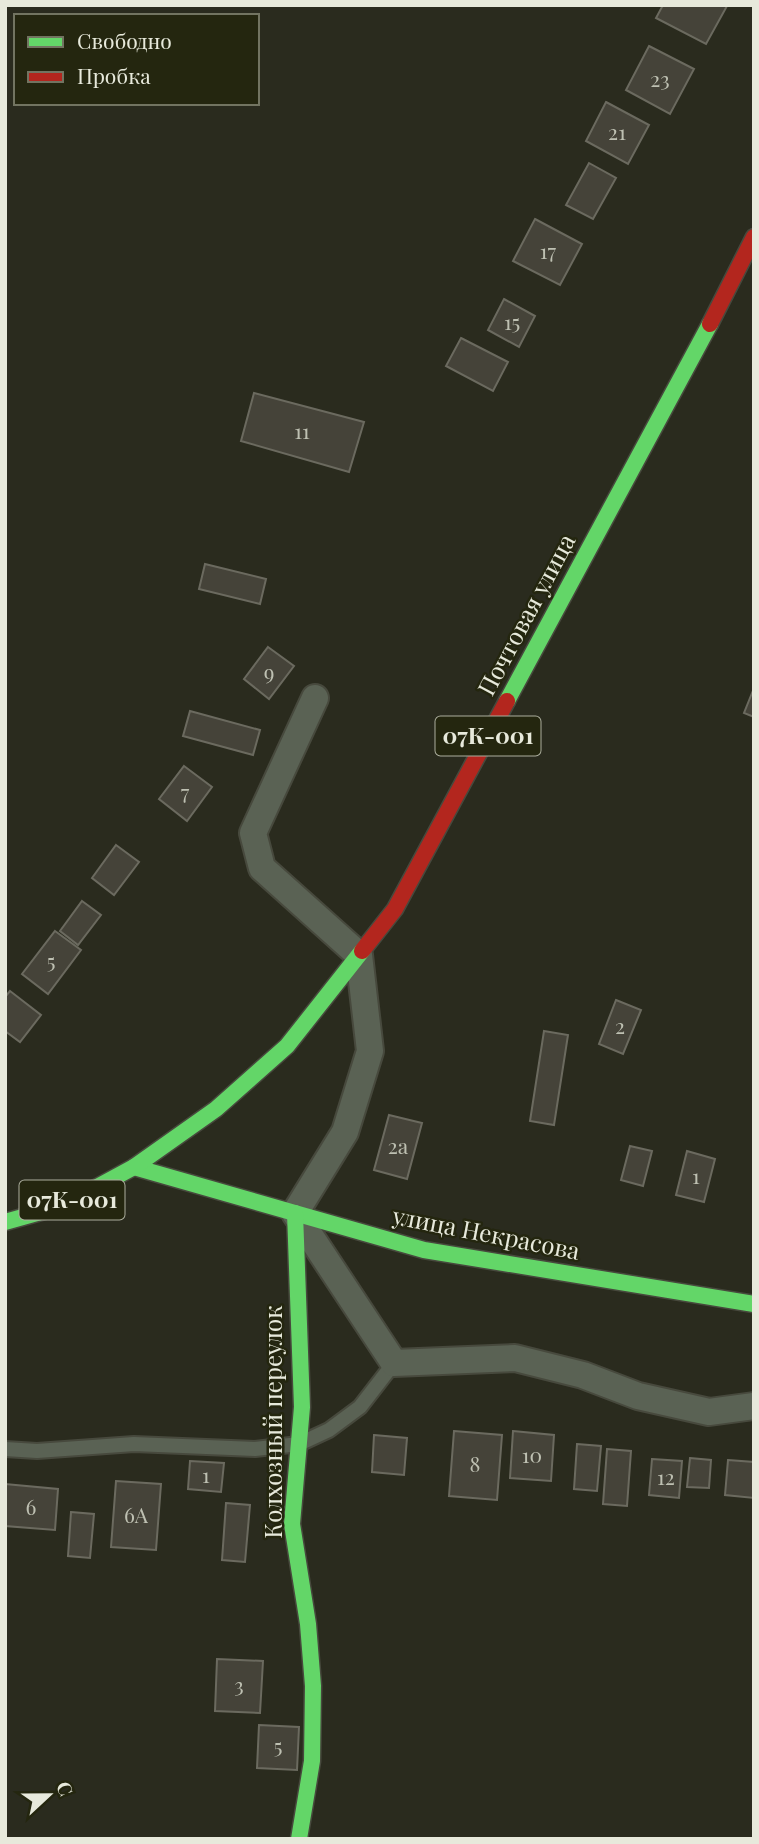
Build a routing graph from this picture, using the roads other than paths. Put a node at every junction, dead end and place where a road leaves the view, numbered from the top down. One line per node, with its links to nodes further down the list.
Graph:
1 (754, 237): 3 (main road, Почтовая улица / 07К-001)
2 (315, 698): 3 (street)
3 (359, 955): 4 (main road, Почтовая улица / 07К-001); 5 (street)
4 (134, 1167): 5 (main road, улица Некрасова); 6 (main road, 07К-001)
5 (295, 1213): 7 (main road, улица Некрасова); 8 (street); 10 (main road, Колхозный переулок)
6 (5, 1222)
7 (754, 1304)
8 (394, 1363): 9 (street); 10 (lane)
9 (754, 1406)
10 (299, 1444): 11 (lane); 12 (main road, Колхозный переулок)
11 (5, 1449)
12 (299, 1839)

